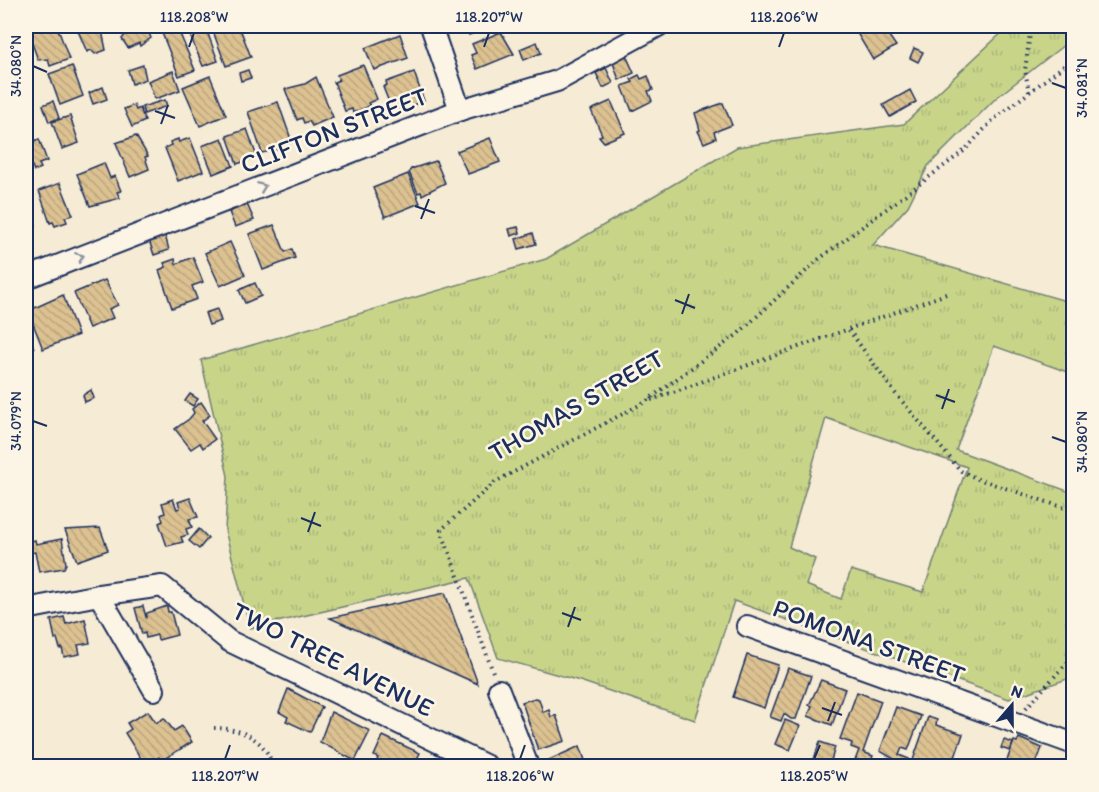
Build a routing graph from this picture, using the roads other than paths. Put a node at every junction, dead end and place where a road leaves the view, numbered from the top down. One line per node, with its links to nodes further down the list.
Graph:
1 (431, 26): 3 (street)
2 (658, 26): 3 (street, CLIFTON STREET)
3 (460, 110): 4 (street, CLIFTON STREET, one-way to 3)
4 (26, 278)
5 (99, 594): 6 (street); 8 (street); 11 (street, TWO TREE AVENUE)
6 (26, 609)
7 (747, 626): 10 (street, POMONA STREET)
8 (154, 690)
9 (499, 690): 12 (street)
10 (1074, 744)
11 (487, 766)
12 (528, 766)

